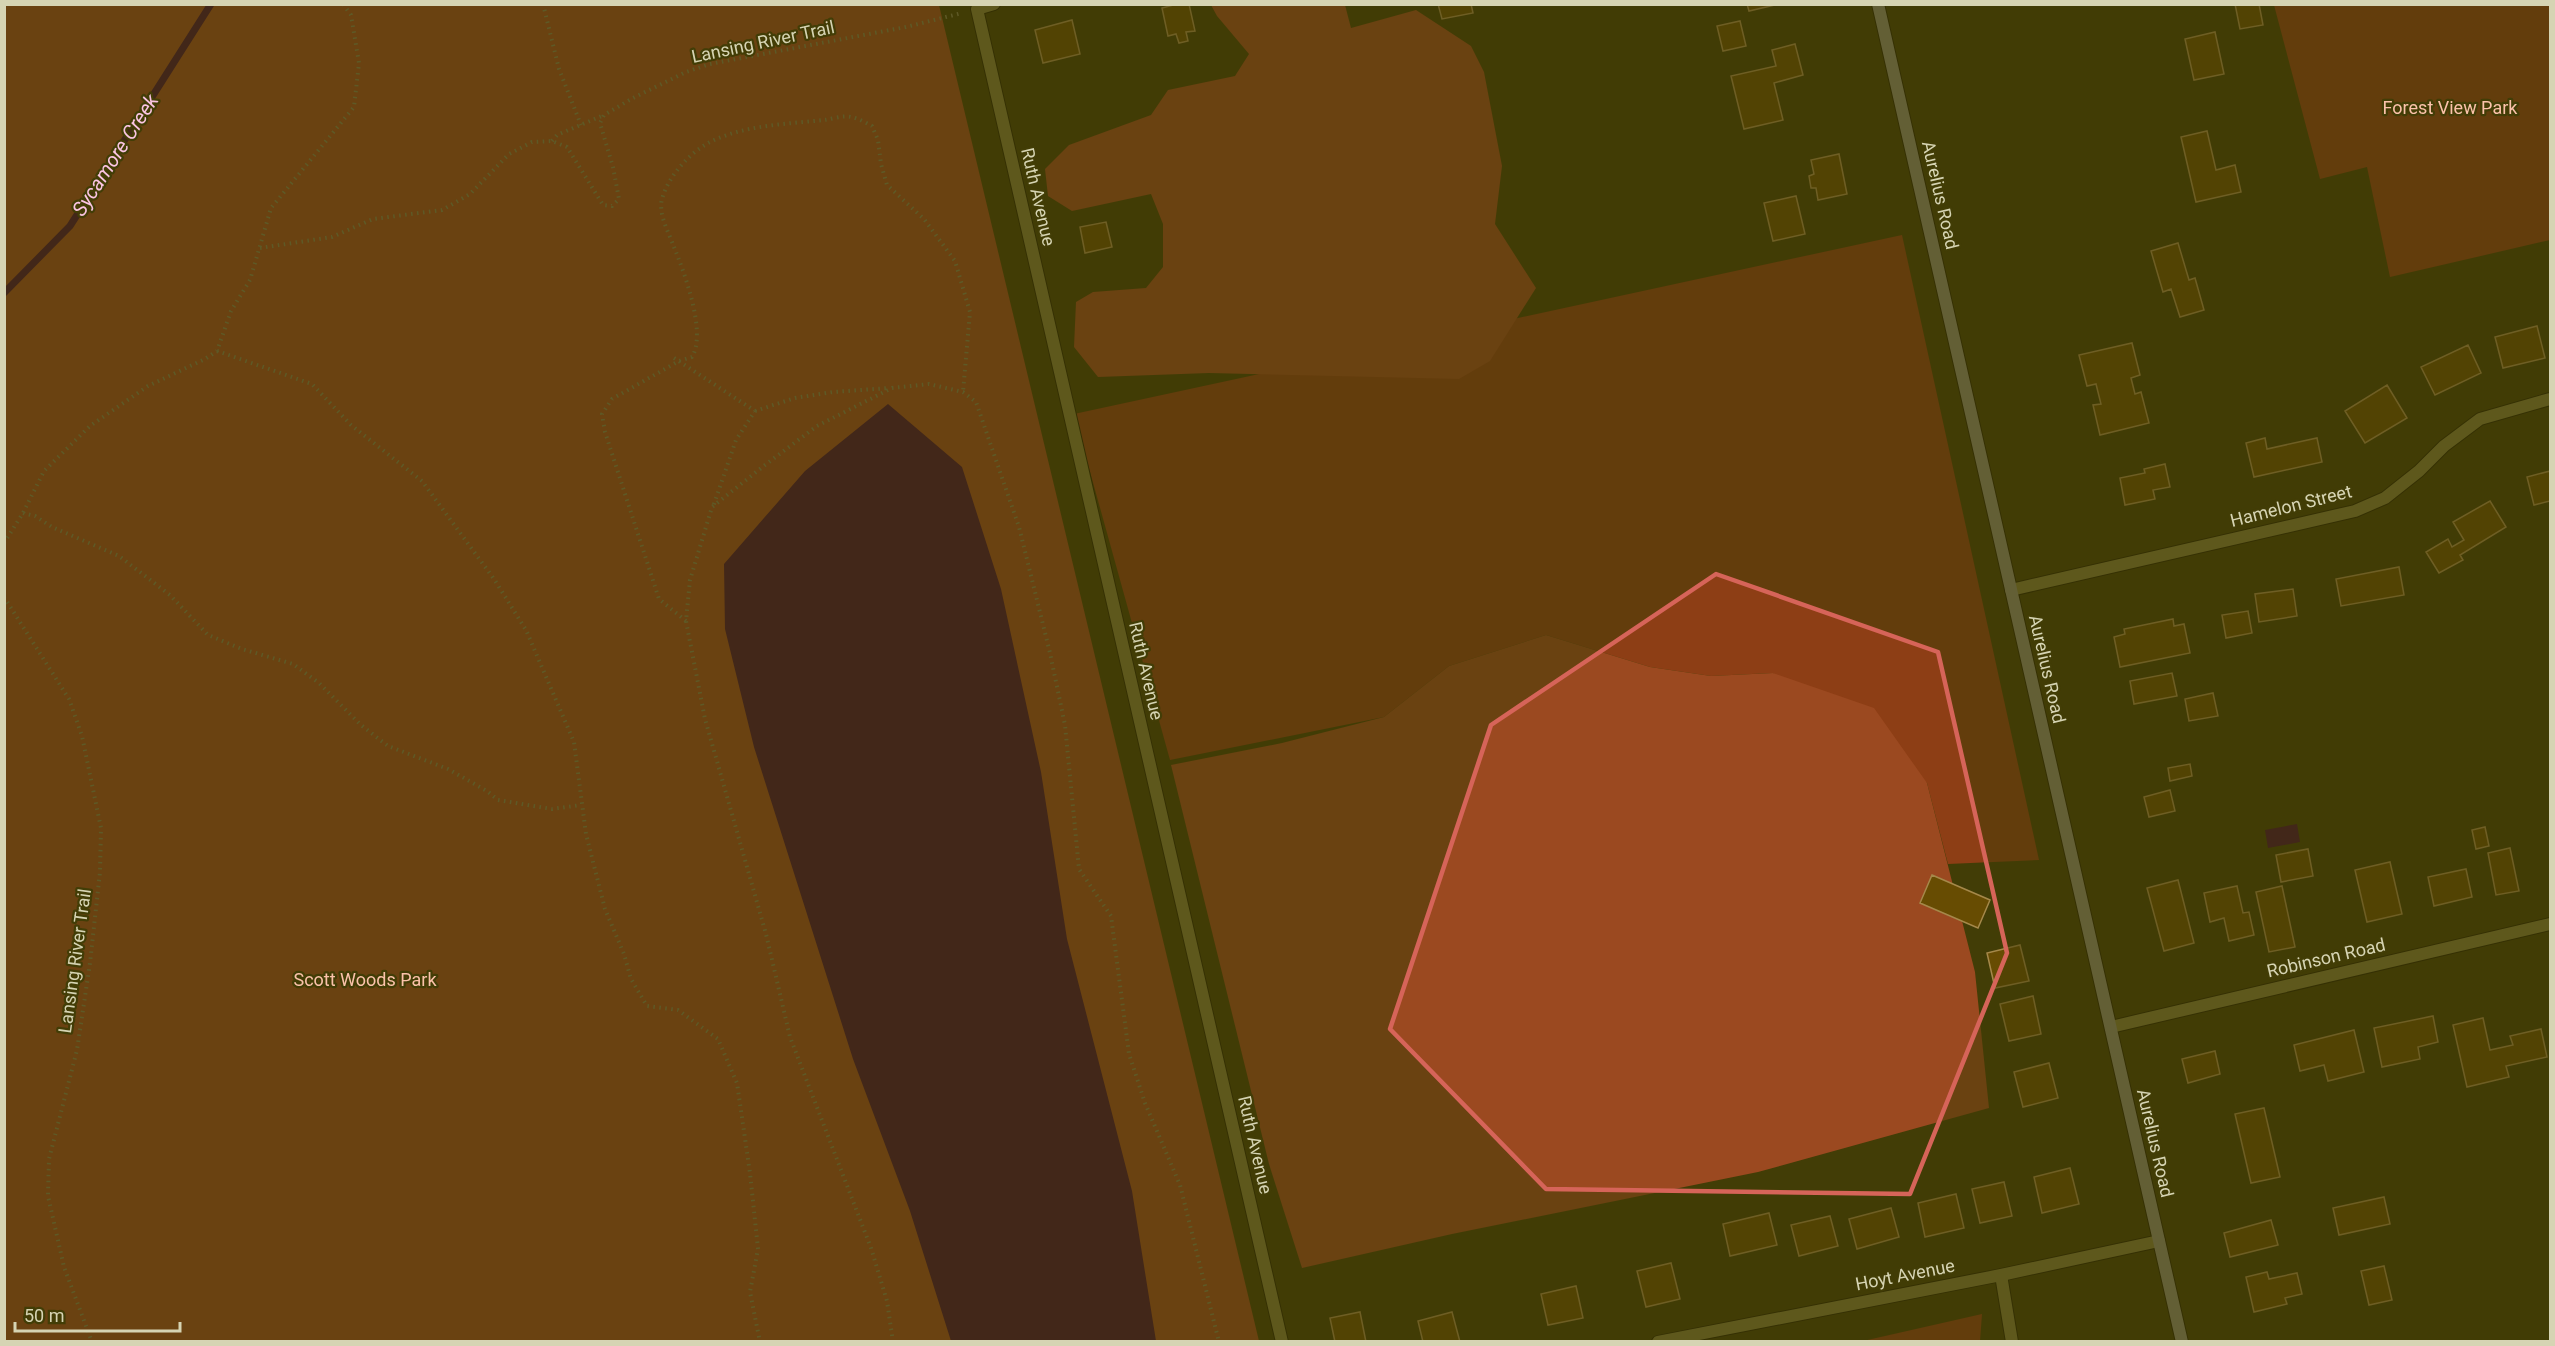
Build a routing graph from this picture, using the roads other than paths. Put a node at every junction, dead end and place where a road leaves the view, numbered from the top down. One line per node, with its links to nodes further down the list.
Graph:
1 (994, 4): 9 (street, Ruth Avenue)
2 (1878, 4): 4 (street, Aurelius Road)
3 (2550, 399): 4 (street, Hamelon Street)
4 (2011, 590): 6 (street, Aurelius Road)
5 (2550, 924): 6 (street, Robinson Road)
6 (2110, 1027): 7 (street, Aurelius Road)
7 (2159, 1241): 8 (street, Hoyt Avenue); 12 (street, Aurelius Road)
8 (2001, 1275): 10 (street, Hoyt Avenue); 11 (street)
9 (1282, 1341)
10 (1658, 1341)
11 (2012, 1341)
12 (2182, 1341)

